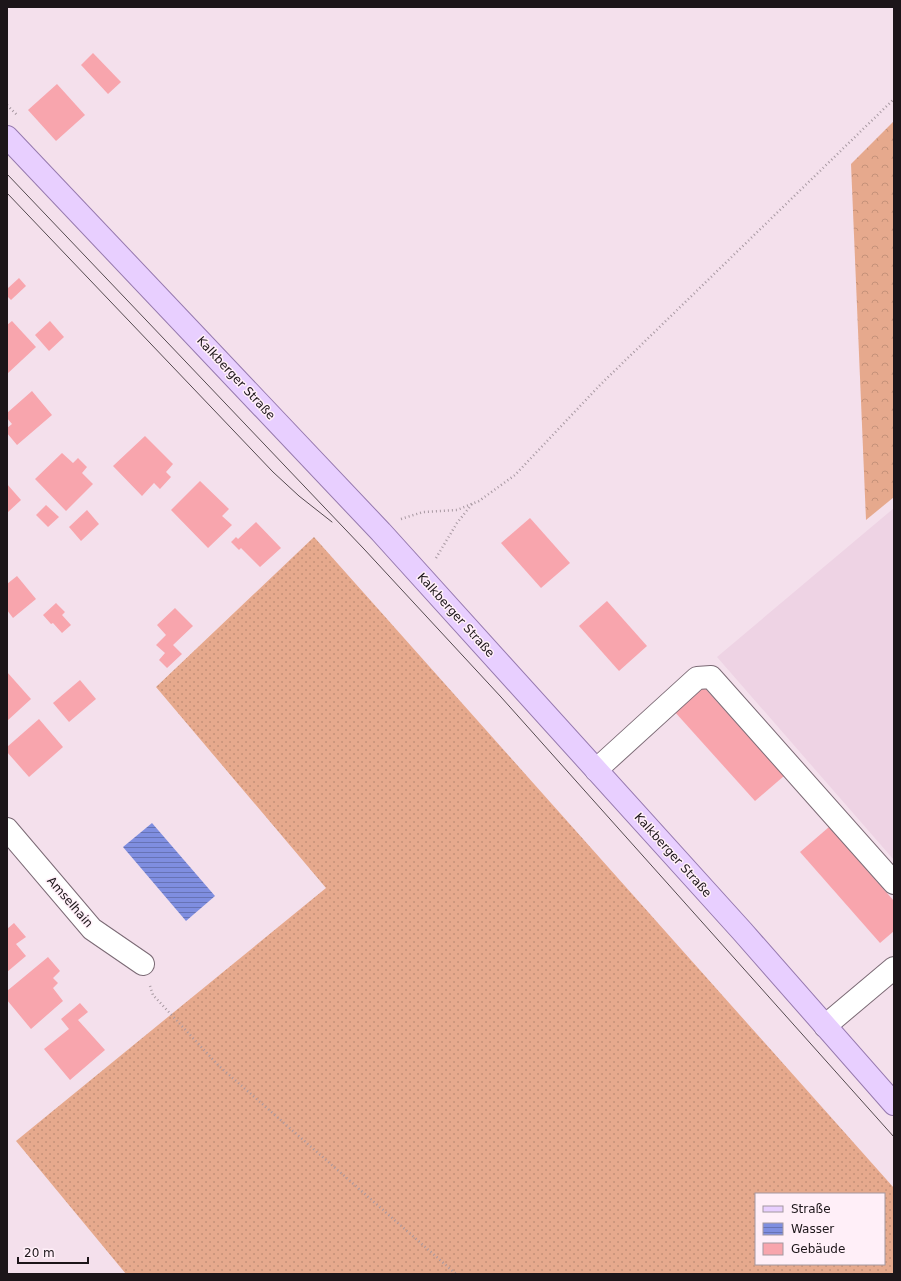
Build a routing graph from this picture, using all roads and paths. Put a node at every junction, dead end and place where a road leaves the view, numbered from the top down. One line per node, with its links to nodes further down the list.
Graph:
1 (894, 99): 3 (path)
2 (7, 136): 4 (main road, Kalkberger Straße)
3 (473, 504): 4 (path); 5 (path)
4 (381, 532): 6 (main road, Kalkberger Straße)
5 (435, 559)
6 (596, 770): 8 (street); 11 (main road, Kalkberger Straße)
7 (7, 829): 9 (street, Amselhain)
8 (894, 883)
9 (143, 964): 13 (path)
10 (894, 968): 11 (street)
11 (825, 1026): 12 (main road, Kalkberger Straße)
12 (894, 1104)
13 (456, 1274)

